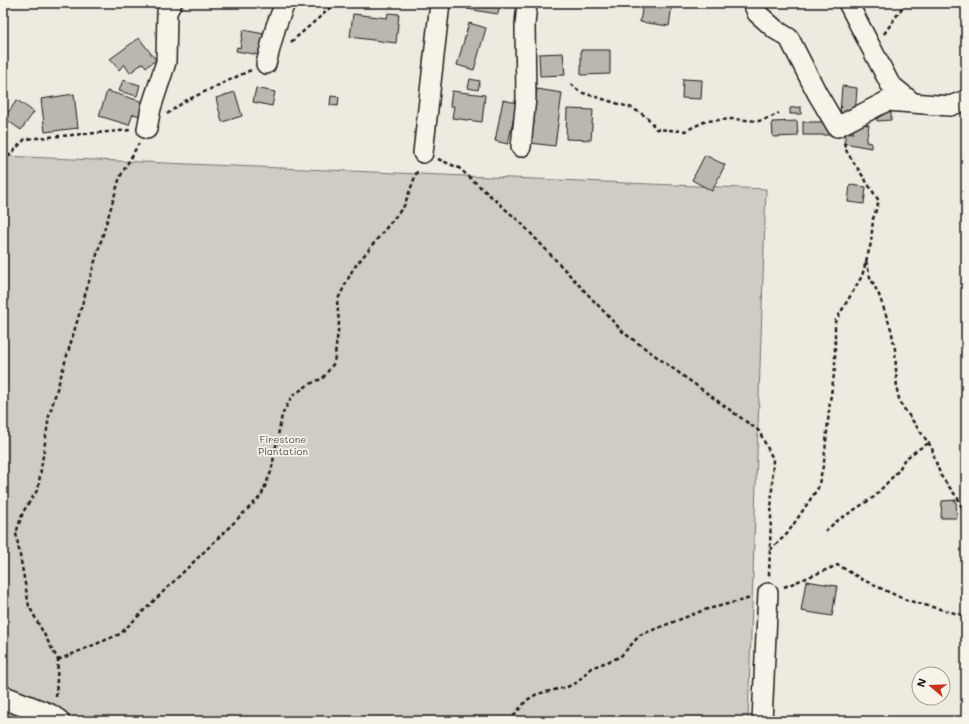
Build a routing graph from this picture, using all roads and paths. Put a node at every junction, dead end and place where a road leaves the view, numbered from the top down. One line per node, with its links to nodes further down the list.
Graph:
1 (172, 3): 17 (street)
2 (285, 3): 11 (street)
3 (336, 3): 9 (path)
4 (440, 3): 19 (street)
5 (527, 3): 18 (street)
6 (753, 3): 16 (street)
7 (848, 3): 10 (street)
8 (903, 3): 10 (path)
9 (289, 43)
10 (874, 52): 14 (street)
11 (266, 64): 17 (path)
12 (571, 84): 15 (path)
13 (966, 100): 14 (street)
14 (912, 102): 16 (street)
15 (779, 113)
16 (837, 127): 21 (path)
17 (147, 129): 20 (path); 28 (path)
18 (521, 148)
19 (424, 153): 25 (path); 28 (path)
20 (3, 162)
21 (866, 261): 22 (path); 25 (path)
22 (929, 443): 23 (path); 24 (path)
23 (966, 520)
24 (825, 531)
25 (770, 551): 26 (path)
26 (768, 593): 27 (path); 31 (path); 32 (street)
27 (966, 616)
28 (58, 660): 30 (path)
29 (3, 697): 30 (main road)
30 (54, 718)
31 (509, 721)
32 (762, 721)

